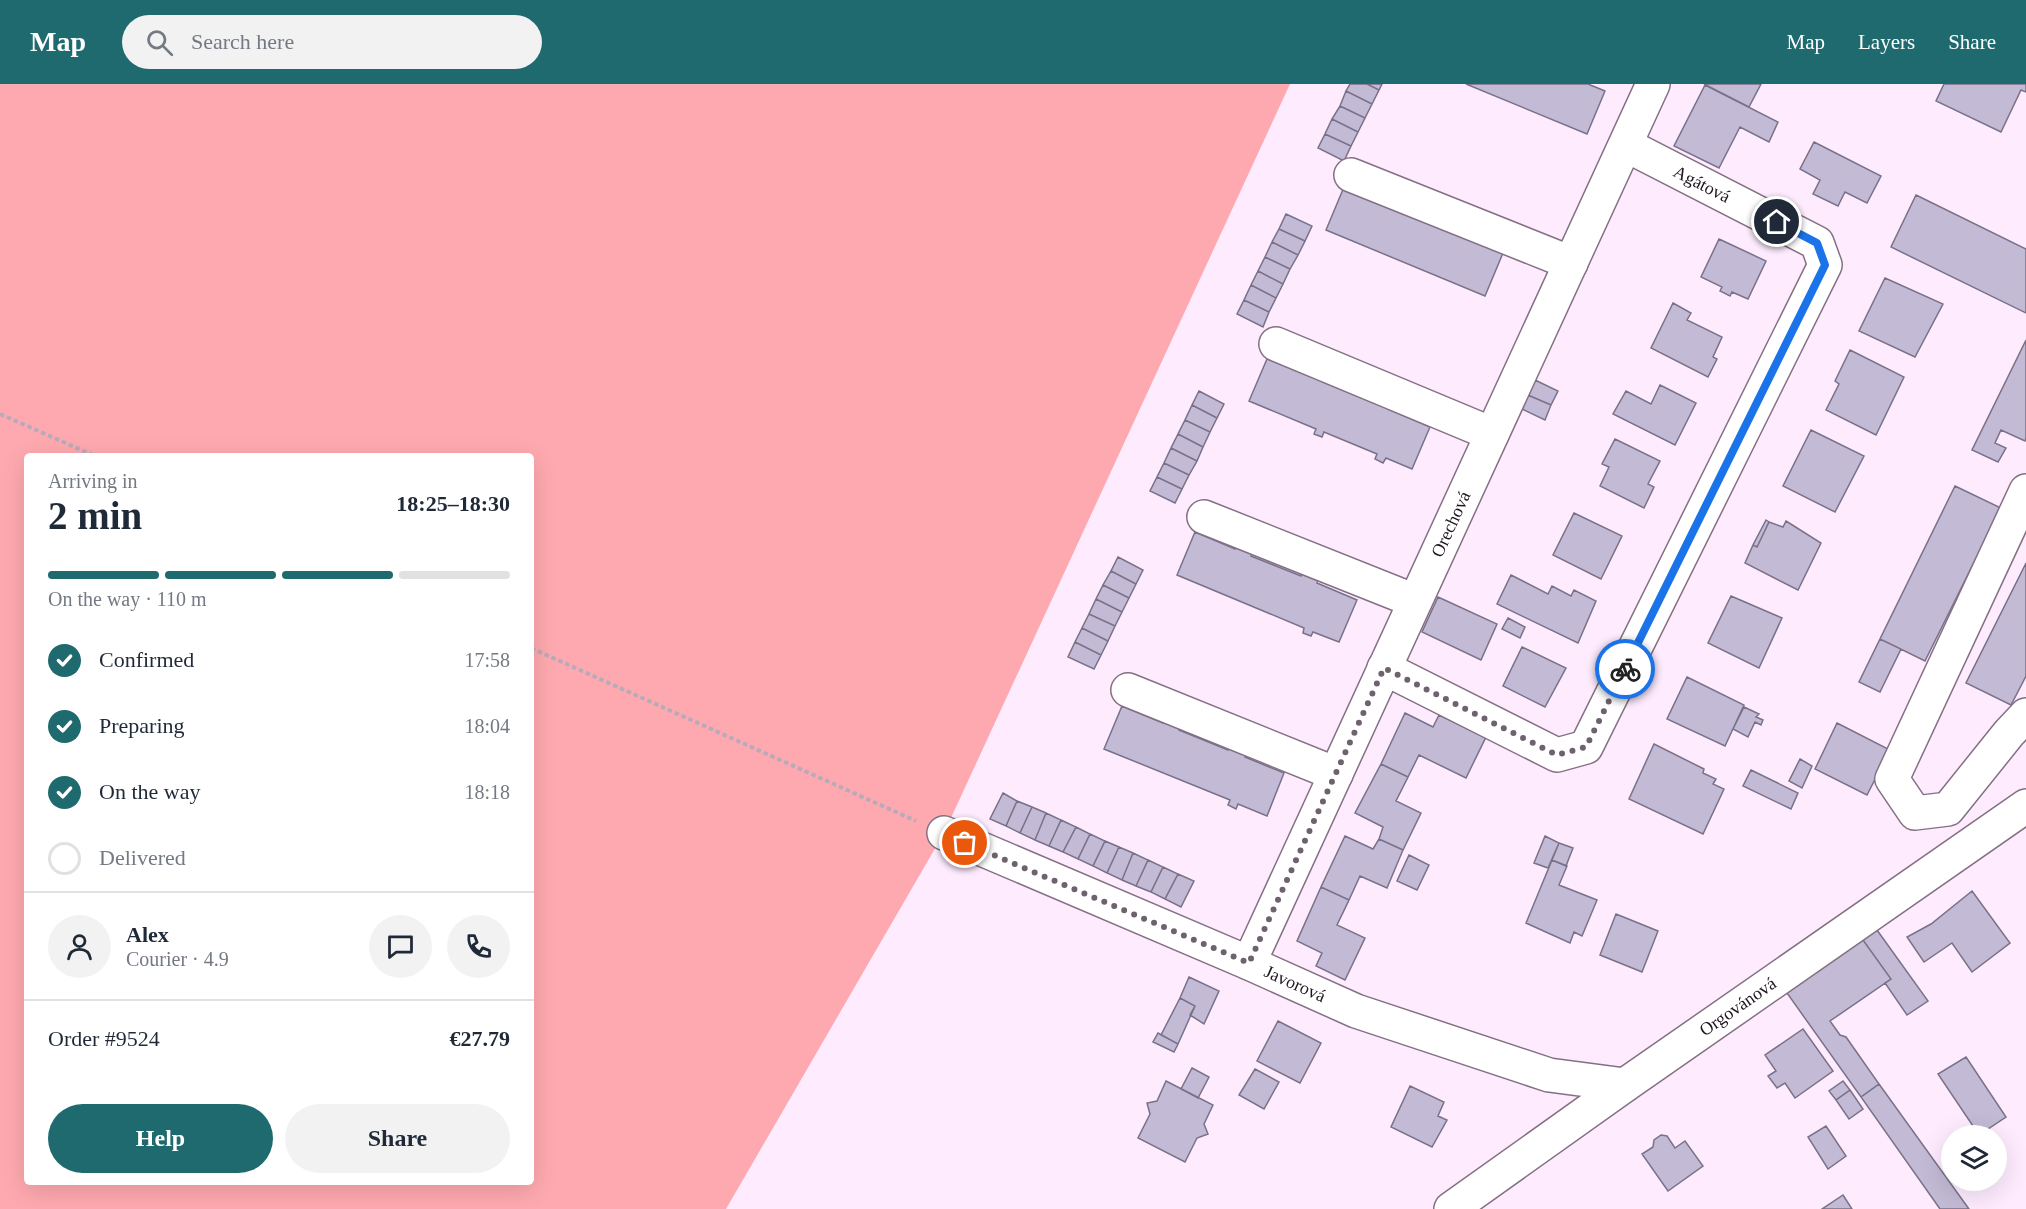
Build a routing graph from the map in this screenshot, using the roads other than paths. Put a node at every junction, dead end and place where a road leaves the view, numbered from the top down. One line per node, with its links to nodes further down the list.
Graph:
1 (1643, 87): 2 (street, Orechová)
2 (1626, 145): 4 (street, Orechová); 10 (street, Agátová)
3 (1351, 176): 4 (street)
4 (1571, 262): 6 (street, Orechová)
5 (1276, 344): 6 (street)
6 (1492, 434): 9 (street, Orechová)
7 (2026, 491): 12 (street)
8 (1204, 517): 9 (street)
9 (1415, 601): 10 (street, Orechová)
10 (1384, 668): 13 (street, Orechová)
11 (1128, 690): 13 (street)
12 (2026, 715)
13 (1336, 774): 16 (street, Orechová)
14 (2026, 806): 17 (street, Orgovánová)
15 (944, 833): 16 (street, Javorová)
16 (1249, 963): 17 (street, Javorová)
17 (1625, 1085): 18 (street, Orgovánová)
18 (1451, 1209)

